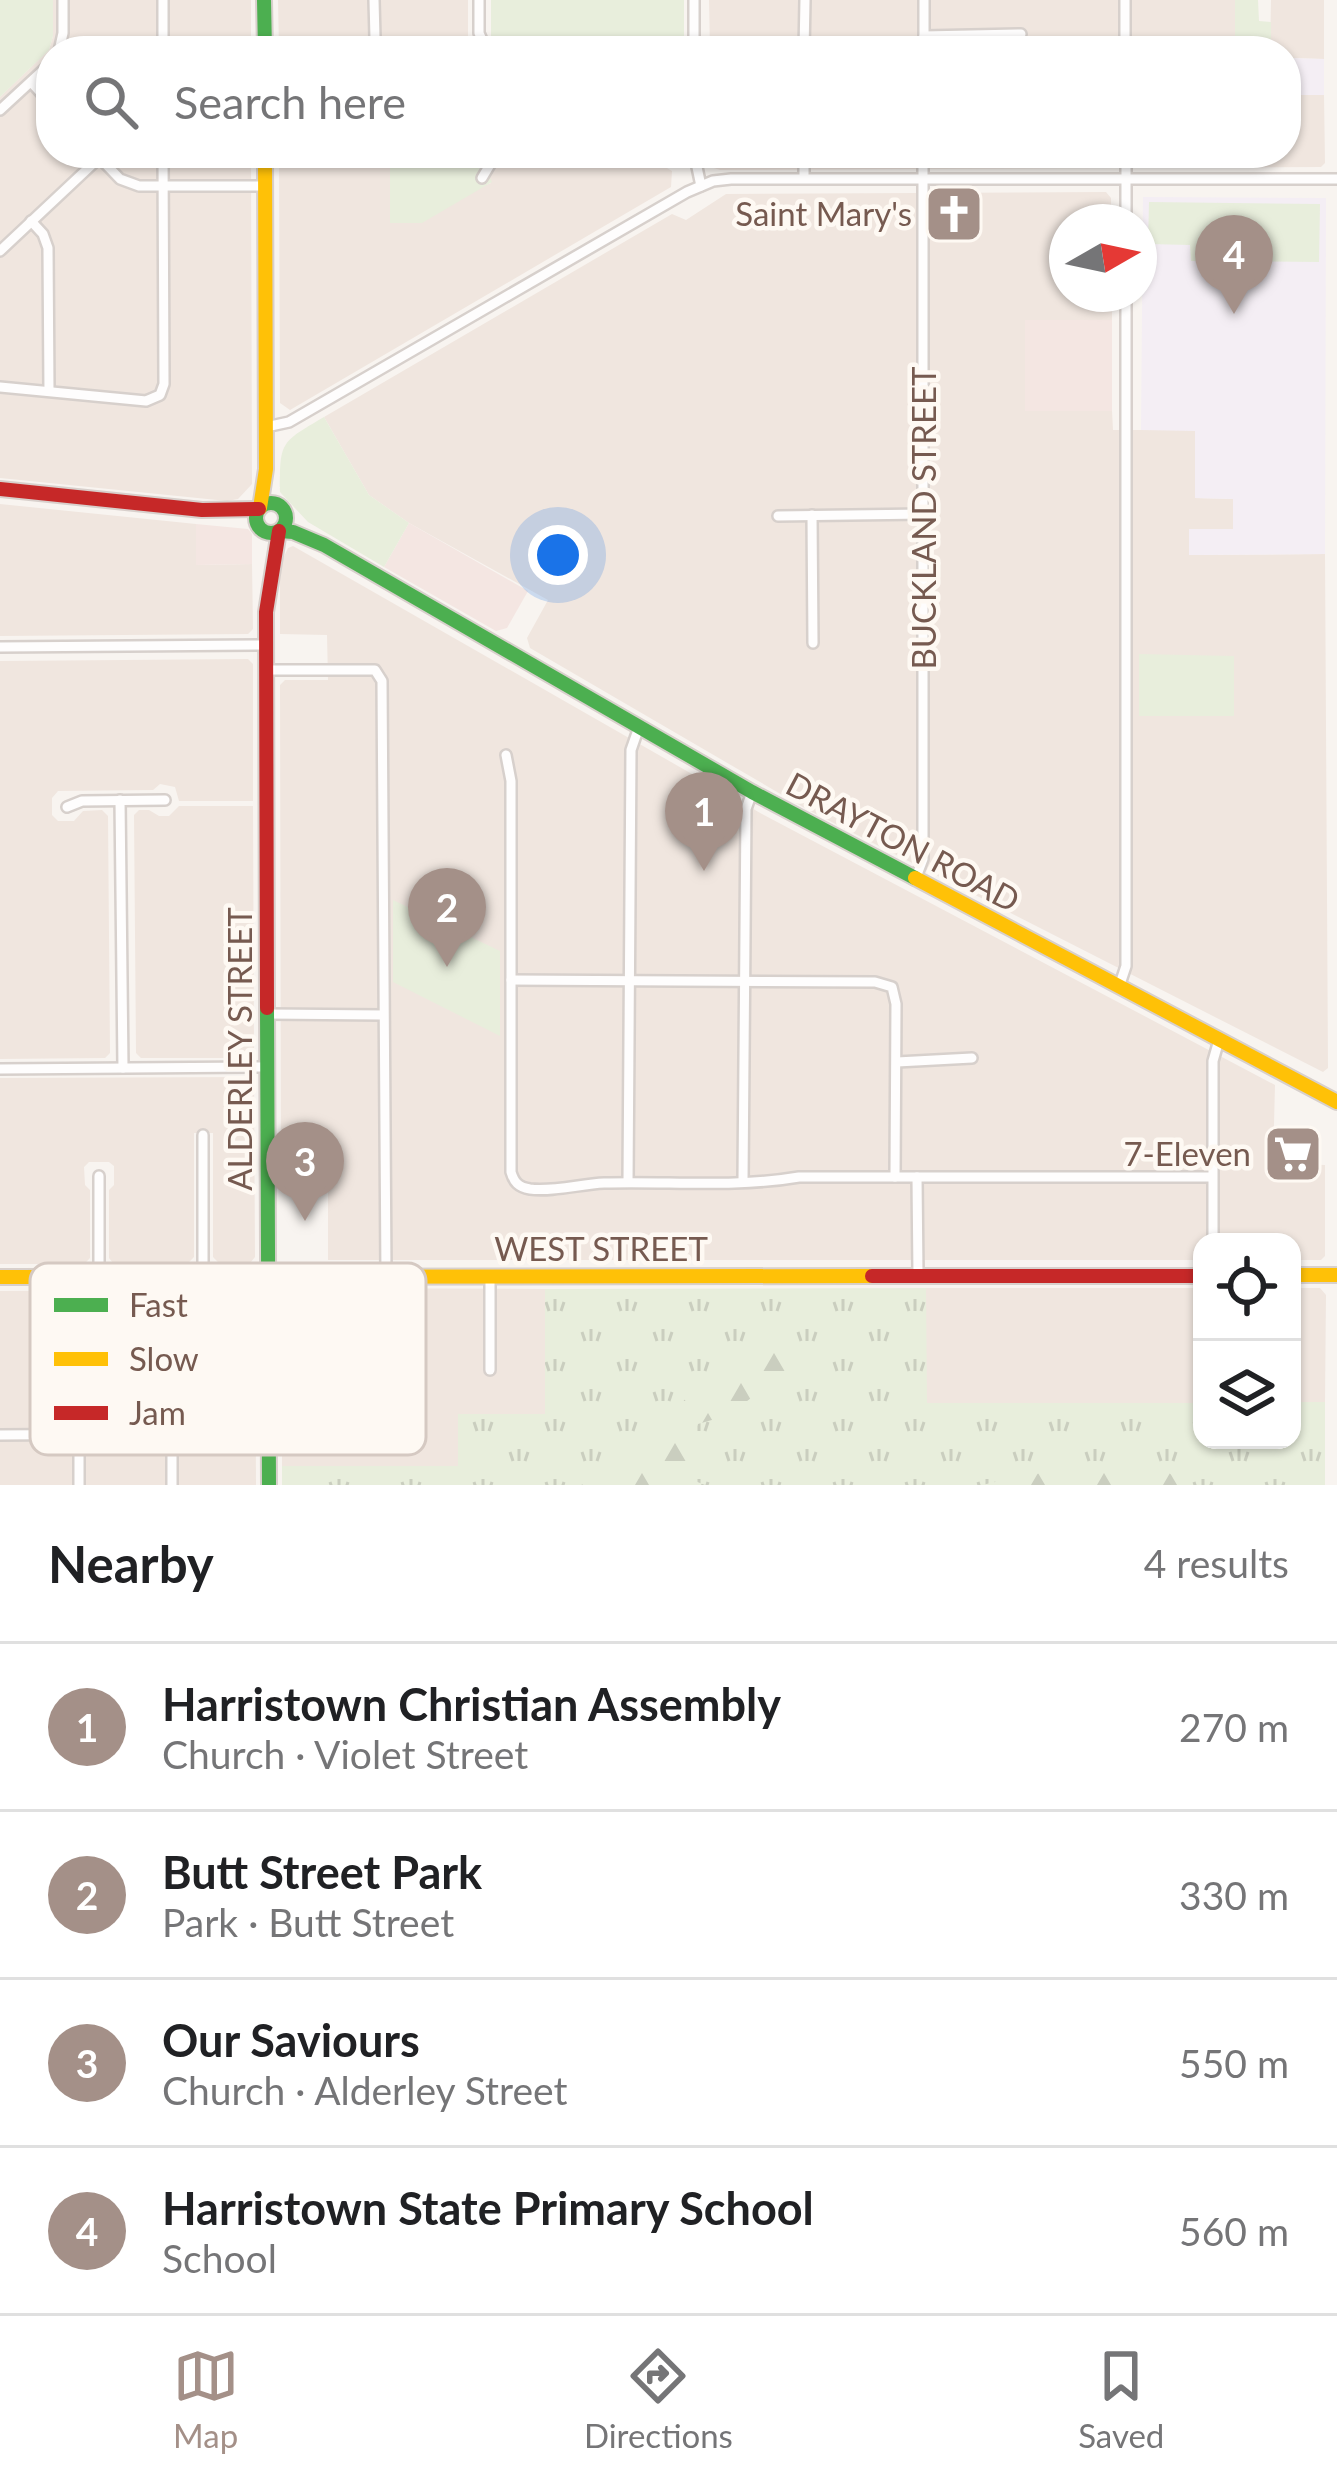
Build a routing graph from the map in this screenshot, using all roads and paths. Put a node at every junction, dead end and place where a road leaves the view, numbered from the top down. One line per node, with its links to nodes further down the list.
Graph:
1 (63, 0): 11 (street)
2 (163, 0): 12 (street)
3 (265, 0): 13 (main road)
4 (374, 0): 14 (street)
5 (478, 0): 15 (street)
6 (694, 0): 16 (street)
7 (805, 0): 17 (street)
8 (924, 0): 18 (street)
9 (1125, 0): 19 (street)
10 (1021, 34): 18 (street)
11 (62, 36)
12 (163, 36)
13 (265, 36)
14 (375, 36)
15 (480, 36)
16 (694, 36)
17 (804, 36)
18 (924, 36)
19 (1125, 36)
20 (36, 77): 21 (street)
21 (31, 82): 22 (street); 23 (street)
22 (36, 88)
23 (0, 110)
24 (84, 168): 42 (street)
25 (109, 168): 39 (street)
26 (164, 168): 39 (street)
27 (265, 168): 40 (main road, ALDERLEY STREET)
28 (488, 168): 33 (street)
29 (700, 168): 38 (street)
30 (804, 168): 34 (street)
31 (923, 168): 37 (street, BUCKLAND STREET)
32 (1126, 168): 35 (street)
33 (482, 178)
34 (804, 178): 37 (street); 38 (street)
35 (1126, 178): 36 (street); 37 (street); 41 (street)
36 (1337, 178)
37 (923, 179): 51 (street, BUCKLAND STREET)
38 (707, 183): 47 (street)
39 (164, 186): 40 (street); 46 (street)
40 (265, 186): 47 (main road, ALDERLEY STREET)
41 (1126, 204)
42 (31, 221): 43 (street); 46 (street)
43 (0, 251)
44 (1126, 312): 70 (street)
45 (0, 387): 46 (street)
46 (49, 392)
47 (266, 427): 48 (main road, ALDERLEY STREET)
48 (266, 469): 50 (main road, ALDERLEY STREET); 54 (main road, ALDERLEY STREET)
49 (0, 490): 54 (main road, DRAYTON ROAD)
50 (282, 510): 54 (main road); 54 (main road); 55 (main road, DRAYTON ROAD)
51 (924, 514): 53 (street); 66 (street, BUCKLAND STREET)
52 (778, 515): 53 (street)
53 (812, 515): 56 (street)
54 (266, 522): 55 (main road, DRAYTON ROAD); 57 (main road, ALDERLEY STREET)
55 (324, 545): 60 (main road, DRAYTON ROAD)
56 (813, 643)
57 (266, 645): 58 (street); 59 (main road, ALDERLEY STREET)
58 (0, 647)
59 (266, 670): 71 (main road, ALDERLEY STREET); 72 (street)
60 (639, 727): 62 (main road, DRAYTON ROAD); 68 (street)
61 (506, 755): 67 (street)
62 (752, 792): 66 (main road, DRAYTON ROAD); 69 (street)
63 (120, 800): 64 (street); 65 (street); 77 (street)
64 (165, 800)
65 (67, 806)
66 (915, 880): 70 (main road, DRAYTON ROAD)
67 (511, 980): 68 (street); 85 (street)
68 (632, 981): 69 (street); 85 (street)
69 (745, 982): 75 (street); 86 (street)
70 (1119, 987): 73 (main road, DRAYTON ROAD)
71 (267, 1014): 72 (street); 76 (main road, ALDERLEY STREET)
72 (383, 1015): 91 (street)
73 (1219, 1040): 79 (main road, DRAYTON ROAD); 84 (street)
74 (972, 1058): 75 (street)
75 (897, 1062): 82 (street)
76 (267, 1066): 77 (street); 90 (main road, ALDERLEY STREET)
77 (123, 1068): 78 (street)
78 (0, 1069)
79 (1337, 1102)
80 (203, 1136): 89 (street)
81 (99, 1176): 88 (street)
82 (895, 1177): 83 (street); 86 (street)
83 (917, 1177): 84 (street); 92 (street)
84 (1212, 1177): 87 (street)
85 (628, 1182): 86 (street)
86 (743, 1182)
87 (1213, 1233)
88 (99, 1263)
89 (203, 1263)
90 (268, 1263)
91 (386, 1263)
92 (918, 1275): 96 (main road, WEST STREET); 97 (main road, WEST STREET)
93 (1301, 1275): 94 (main road)
94 (1337, 1275)
95 (426, 1276): 96 (main road, WEST STREET)
96 (490, 1276): 100 (street)
97 (1193, 1276)
98 (0, 1277): 99 (main road, WEST STREET)
99 (30, 1277)
100 (490, 1370)
101 (0, 1435): 102 (street)
102 (30, 1435)
103 (268, 1455): 104 (main road, ALDERLEY STREET)
104 (269, 1485)

